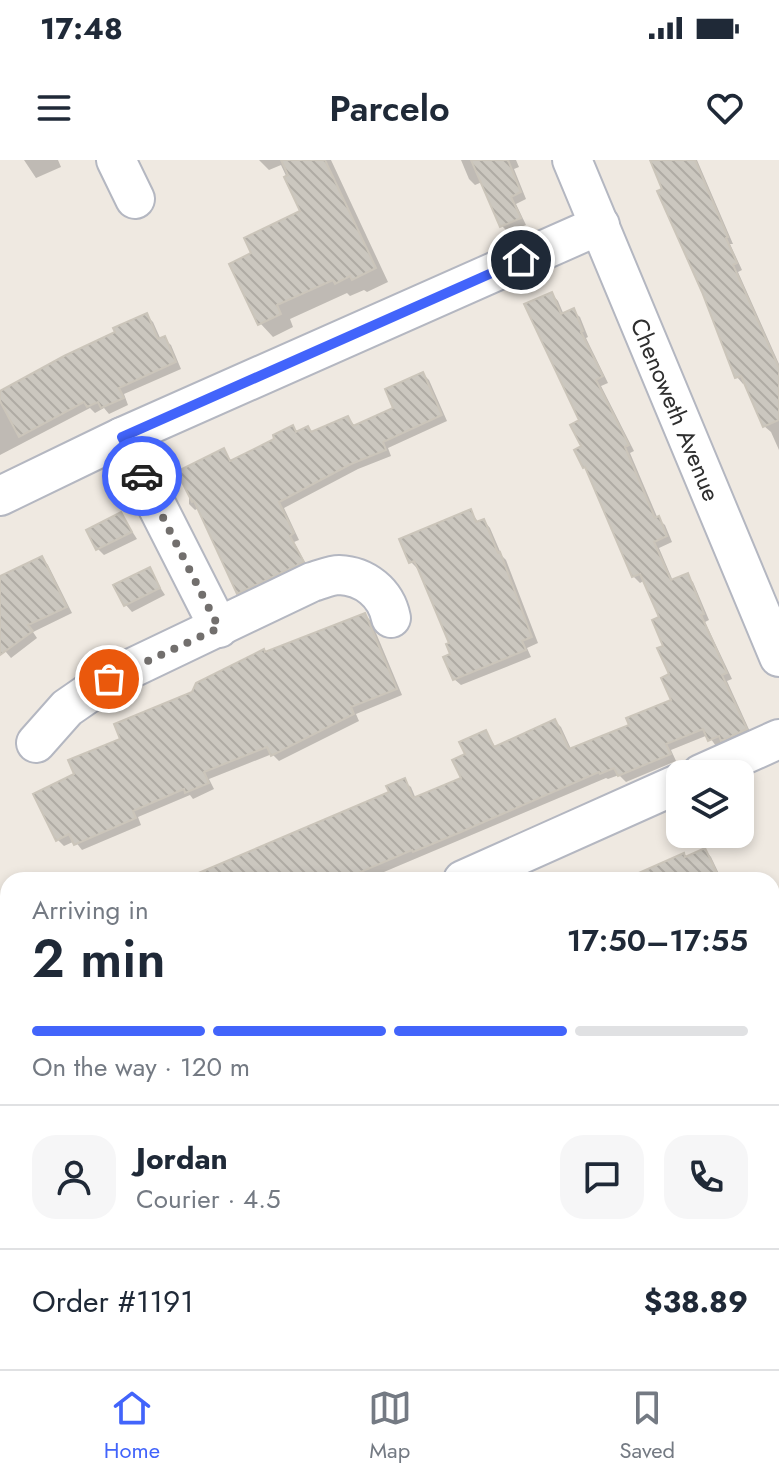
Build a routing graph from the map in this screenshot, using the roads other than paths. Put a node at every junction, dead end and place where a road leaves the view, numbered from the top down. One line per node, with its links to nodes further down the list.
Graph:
1 (116, 160): 3 (street)
2 (572, 160): 4 (street, Chenoweth Avenue)
3 (135, 199)
4 (600, 225): 5 (street); 9 (street, Chenoweth Avenue)
5 (122, 437): 6 (street); 8 (street)
6 (0, 496)
7 (391, 618): 8 (street)
8 (219, 628): 11 (street)
9 (779, 657)
10 (779, 739): 12 (street)
11 (36, 743)
12 (732, 760)
13 (666, 789): 14 (street)
14 (481, 872)

